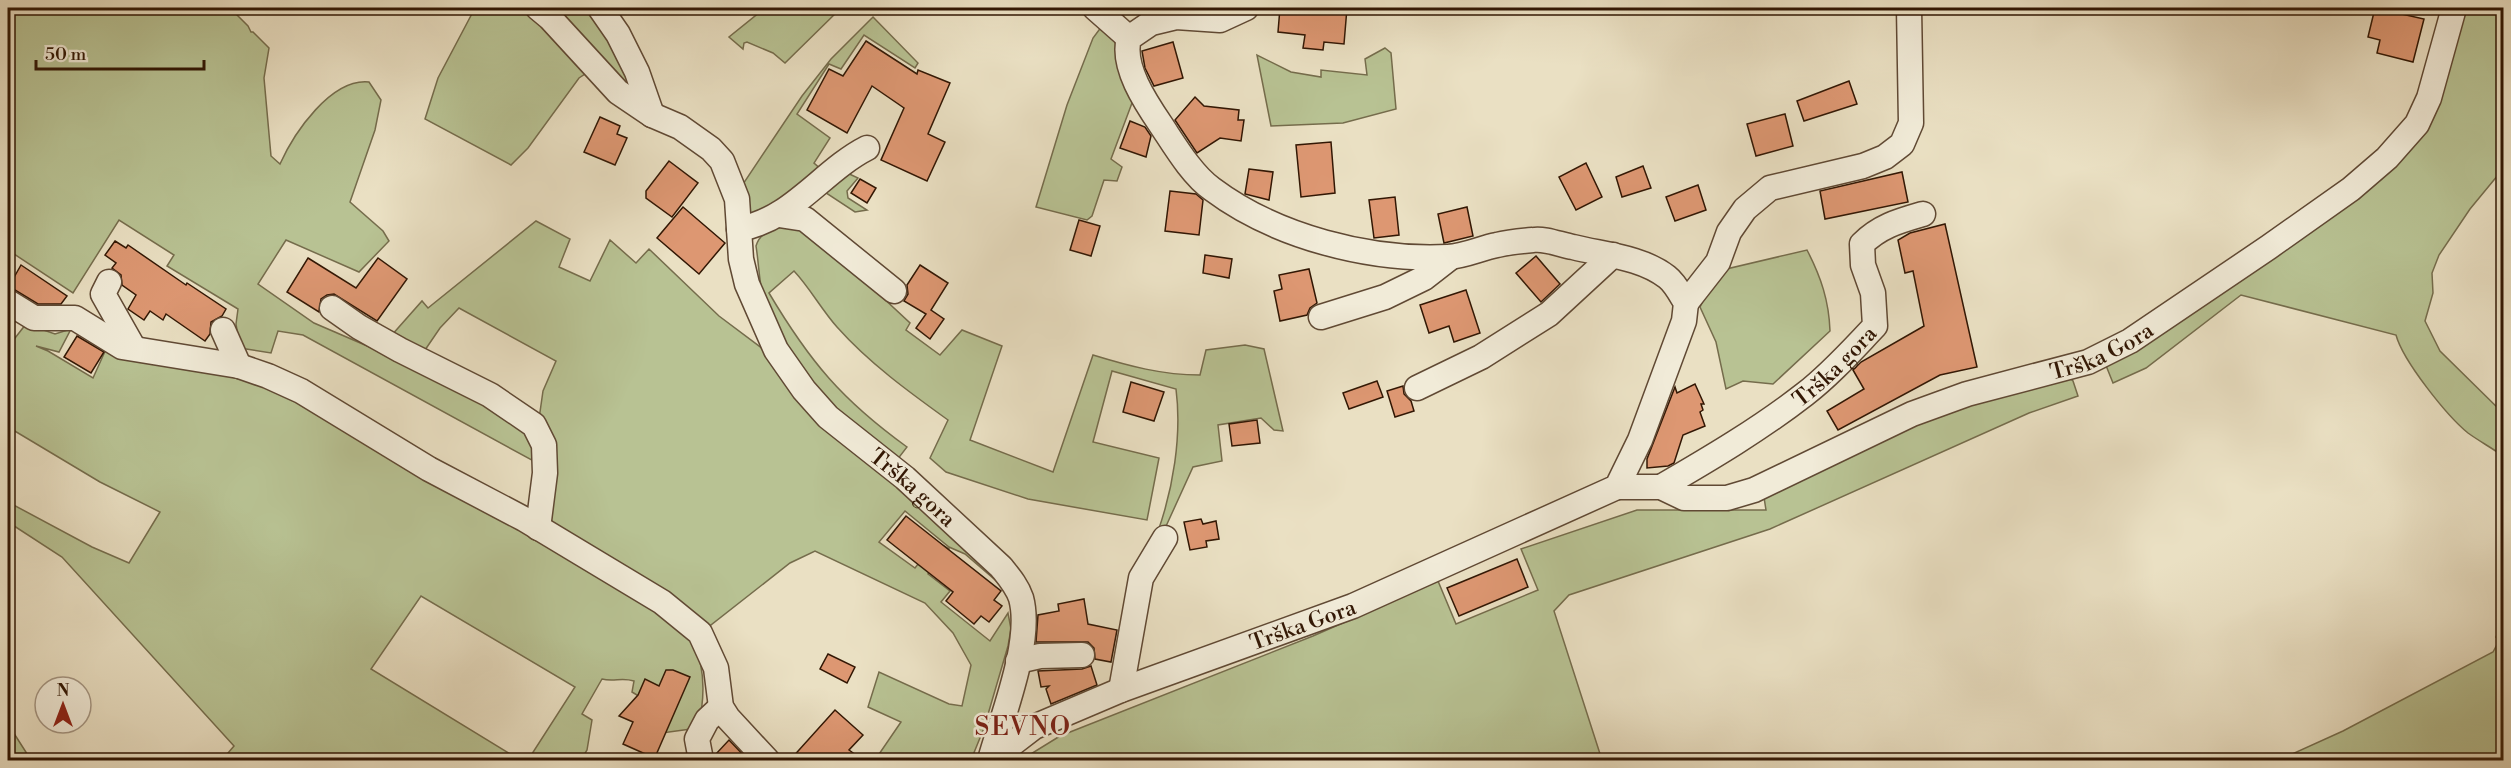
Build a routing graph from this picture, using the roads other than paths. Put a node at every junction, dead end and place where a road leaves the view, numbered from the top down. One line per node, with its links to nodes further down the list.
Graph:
1 (538, 8): 8 (street, Trška gora)
2 (600, 8): 8 (street)
3 (1095, 8): 7 (street)
4 (1246, 8): 7 (street)
5 (1909, 8): 18 (street)
6 (2454, 8): 26 (street, Trška Gora)
7 (1129, 38): 14 (street)
8 (652, 115): 12 (street, Trška gora)
9 (867, 148): 10 (street)
10 (779, 214): 12 (street); 16 (street)
11 (1923, 214): 26 (street, Trška gora)
12 (739, 229): 30 (street, Trška gora)
13 (1613, 255): 14 (street); 18 (street); 24 (street)
14 (1450, 257): 20 (street)
15 (110, 282): 22 (street)
16 (894, 291)
17 (8, 302): 22 (street)
18 (1686, 303): 25 (street)
19 (332, 308): 27 (street)
20 (1321, 317)
21 (223, 330): 23 (street)
22 (133, 347): 23 (street)
23 (239, 366): 27 (street)
24 (1417, 388)
25 (1617, 487): 26 (street, Trška Gora); 31 (street, Trška Gora)
26 (1661, 488)
27 (538, 528): 32 (street)
28 (1165, 538): 31 (street)
29 (1082, 655): 30 (street)
30 (1018, 661): 35 (street, Trška gora)
31 (1121, 690): 35 (street, Trška Gora)
32 (721, 707): 33 (street); 34 (street)
33 (701, 760)
34 (767, 760)
35 (990, 760)

